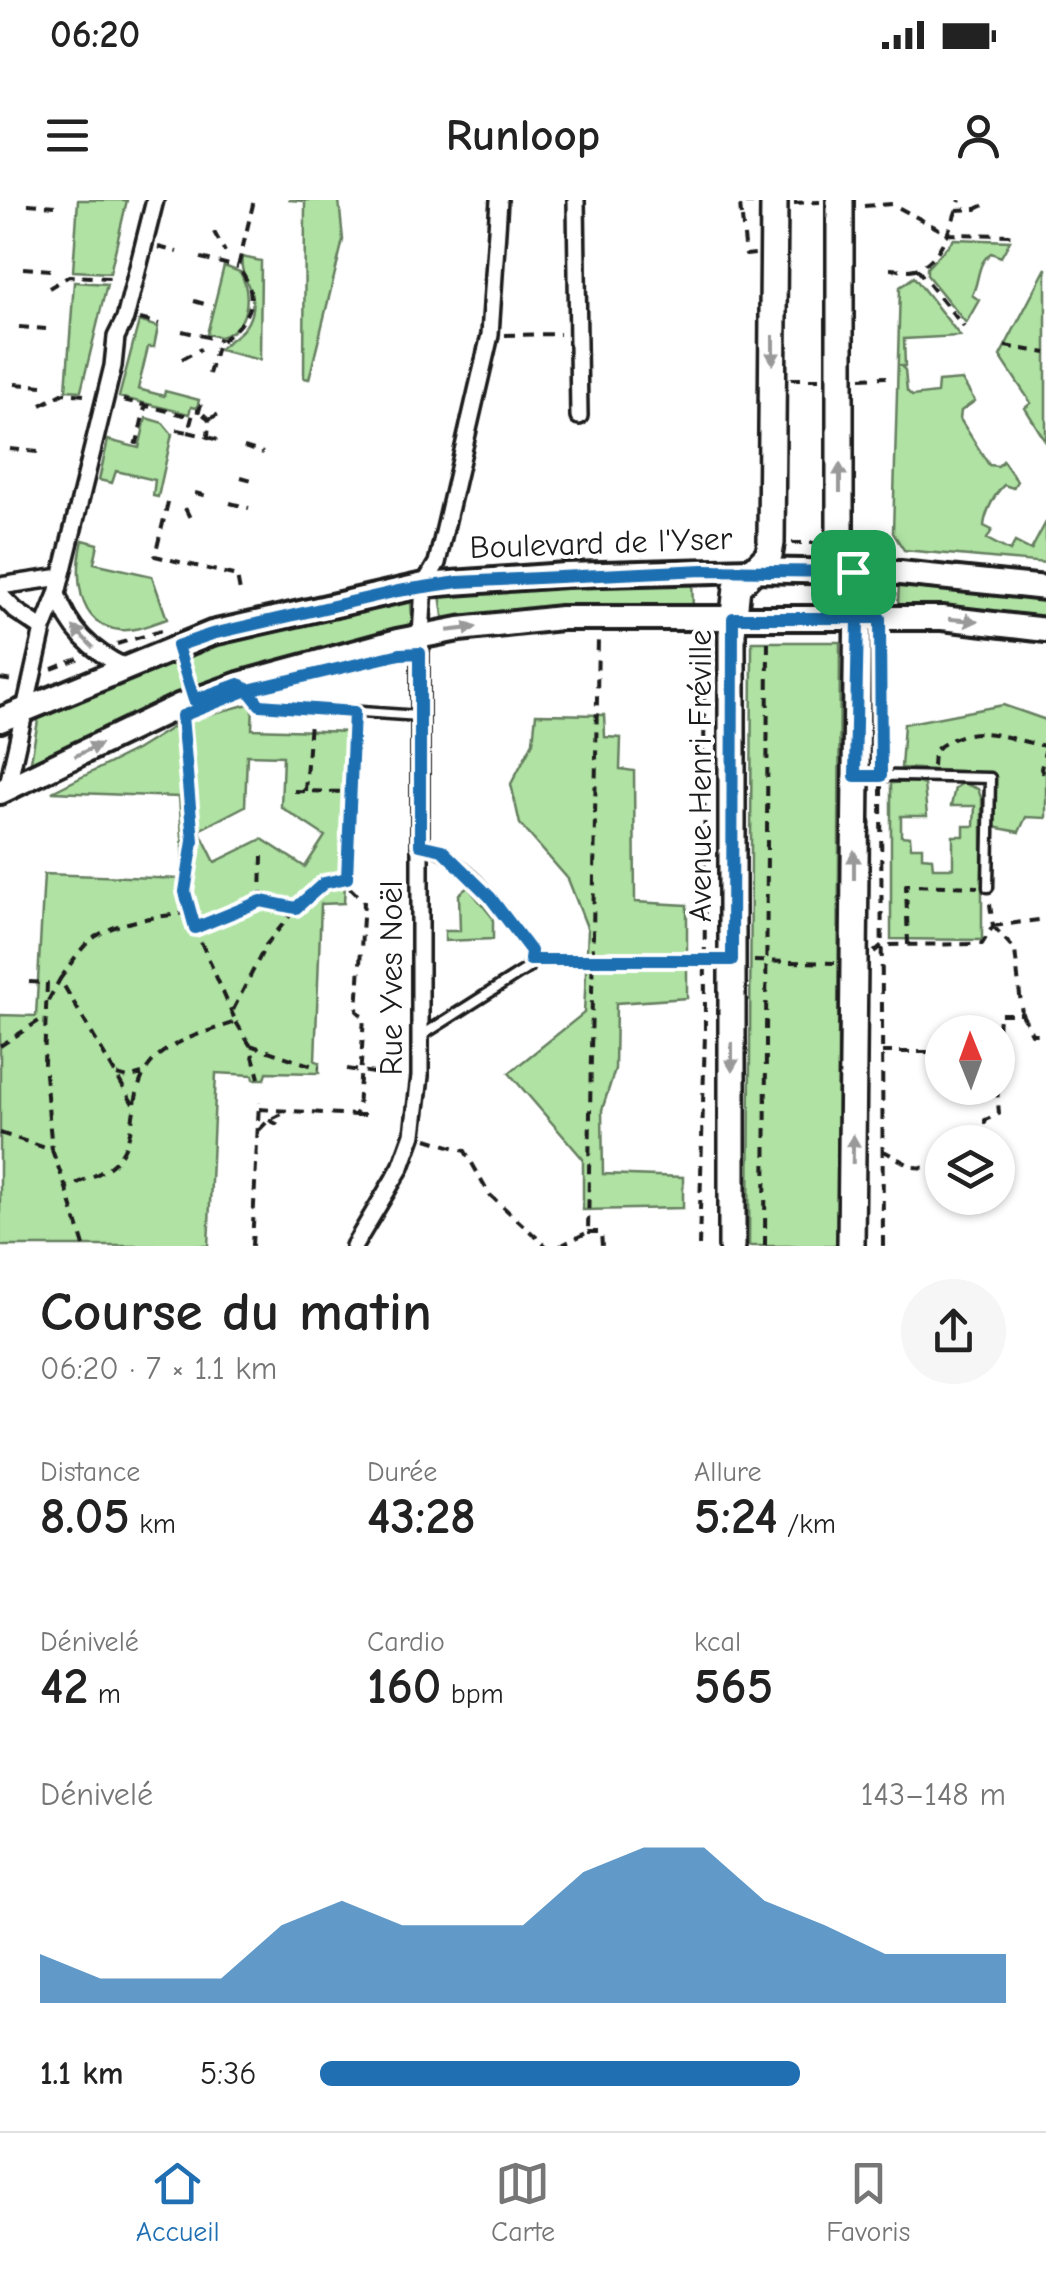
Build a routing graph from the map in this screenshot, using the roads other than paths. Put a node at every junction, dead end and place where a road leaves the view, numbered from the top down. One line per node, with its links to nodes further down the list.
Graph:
1 (155, 200): 10 (street)
2 (499, 200): 11 (street, Rue Yves Noël)
3 (576, 200): 6 (street)
4 (768, 202): 7 (main road, Avenue Henri Fréville, one-way to 7)
5 (848, 203): 8 (main road, one-way to 5)
6 (578, 416)
7 (752, 570): 8 (main road, Boulevard de l'Yser); 11 (main road, Boulevard de l'Yser); 14 (main road, Avenue Henri Fréville)
8 (853, 572): 12 (main road, Boulevard de l'Yser); 15 (main road)
9 (0, 586): 10 (street)
10 (59, 586): 16 (street); 19 (street, one-way to 10)
11 (424, 586): 18 (street, Rue Yves Noël); 19 (main road, Boulevard de l'Yser)
12 (1046, 588)
13 (0, 595): 16 (street)
14 (746, 618): 15 (main road); 18 (main road, one-way to 14); 30 (main road, Avenue Henri Fréville, one-way to 30)
15 (858, 618): 17 (main road, one-way to 17); 24 (main road)
16 (43, 629): 21 (street)
17 (1046, 630)
18 (422, 635): 20 (main road); 22 (street, Rue Yves Noël)
19 (125, 666): 21 (main road, Boulevard de l'Yser)
20 (239, 684): 22 (lane); 25 (main road, one-way to 20)
21 (24, 710): 23 (main road, Boulevard de l'Yser); 25 (street)
22 (419, 716): 26 (street, Rue Yves Noël)
23 (0, 720)
24 (868, 776): 27 (lane); 31 (main road, one-way to 24)
25 (4, 791)
26 (420, 845): 28 (street, Rue Yves Noël); 28 (lane)
27 (988, 887)
28 (420, 1036): 29 (street, Rue Yves Noël)
29 (354, 1246)
30 (732, 1246)
31 (851, 1246)

